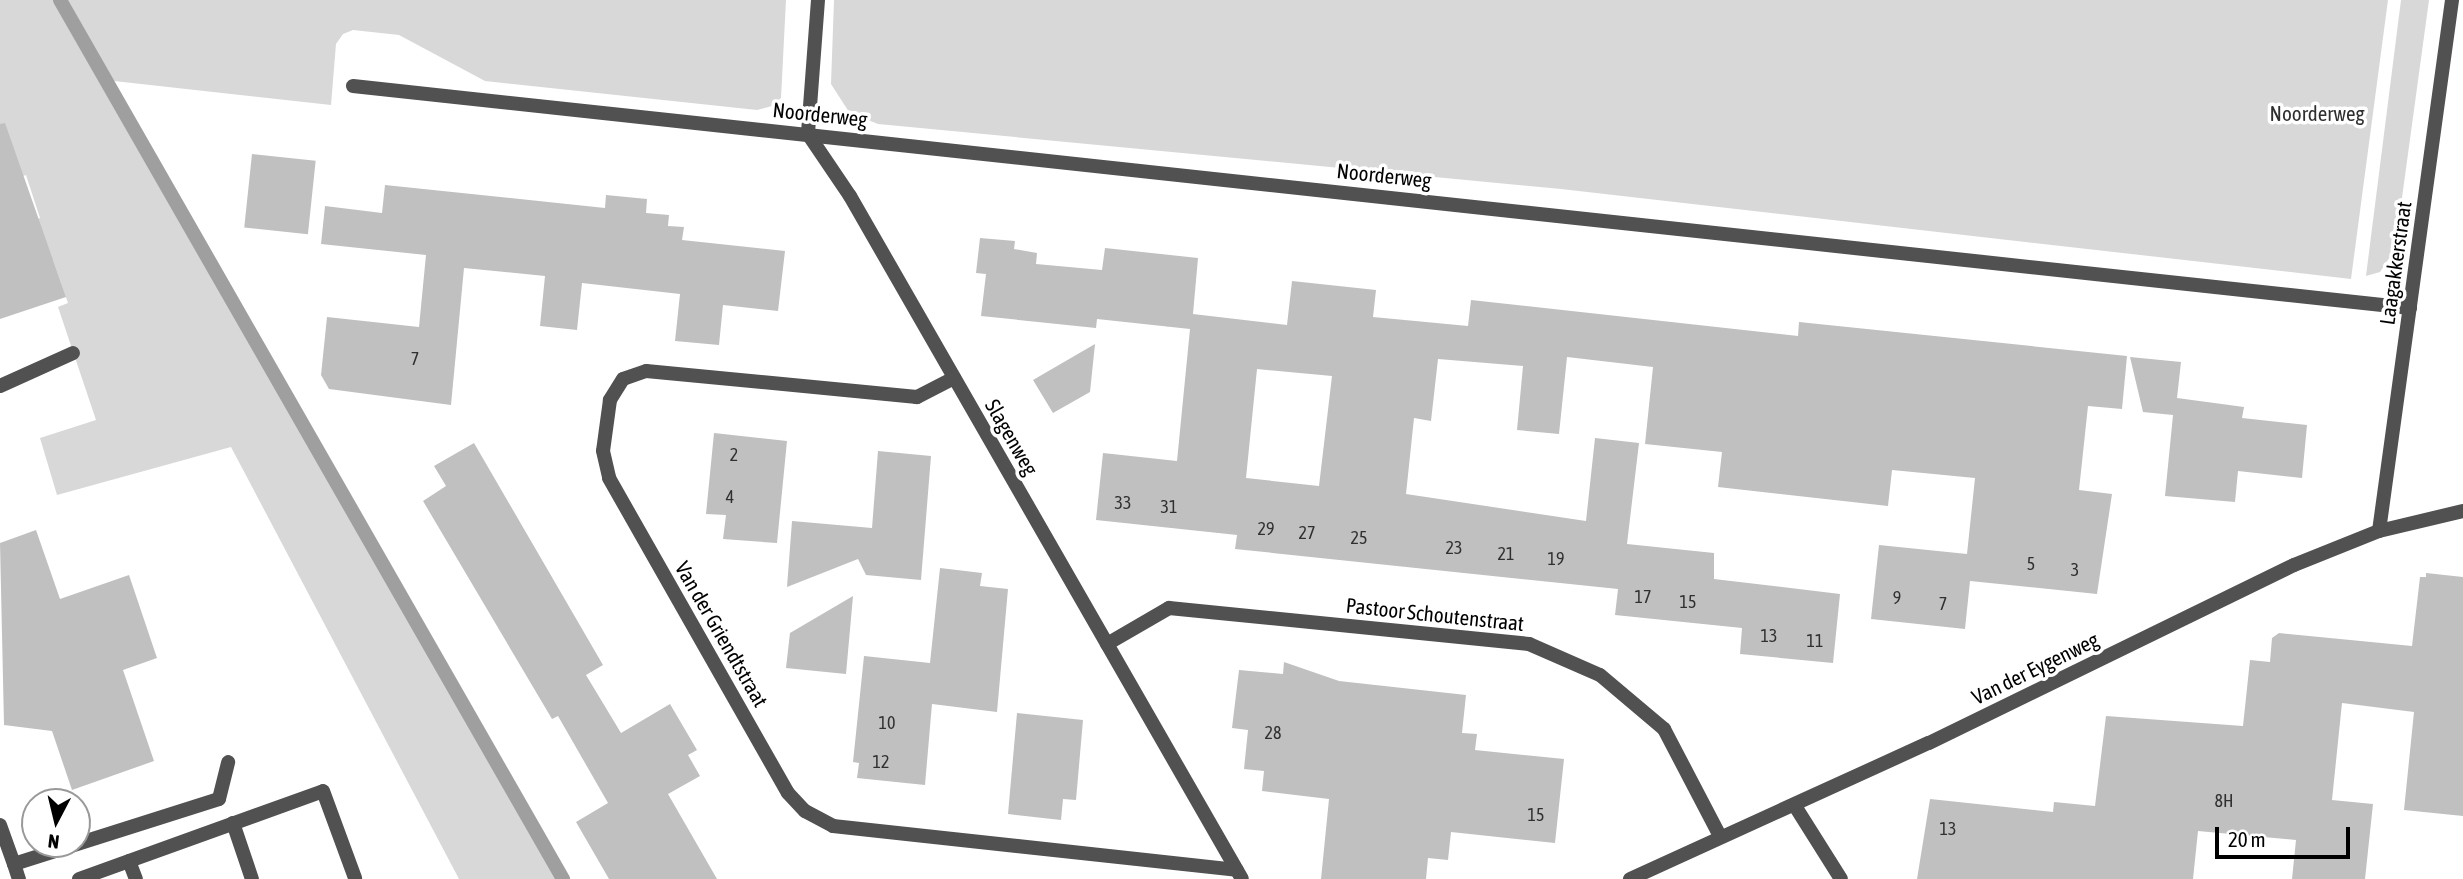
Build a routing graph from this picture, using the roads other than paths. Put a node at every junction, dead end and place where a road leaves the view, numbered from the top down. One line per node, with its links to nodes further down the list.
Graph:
1 (818, 0): 4 (street)
2 (2455, 4): 5 (street, Laagakkerstraat)
3 (353, 86): 4 (street, Noorderweg)
4 (808, 134): 5 (street, Noorderweg); 7 (street, Slagenweg)
5 (2410, 308): 10 (street, Laagakkerstraat)
6 (72, 353): 8 (street)
7 (954, 378): 11 (street, Slagenweg); 19 (street, Van der Griendtstraat)
8 (0, 386)
9 (2463, 511): 10 (street, Van der Eygenweg)
10 (2379, 531): 13 (street, Van der Eygenweg)
11 (1107, 644): 16 (street, Pastoor Schoutenstraat); 19 (street, Slagenweg)
12 (228, 762): 18 (street)
13 (1795, 806): 16 (street, Van der Eygenweg); 26 (street)
14 (233, 823): 17 (street); 20 (street); 24 (street)
15 (0, 825): 18 (street)
16 (1720, 836): 25 (street, Van der Eygenweg)
17 (130, 861): 22 (street); 23 (street)
18 (14, 864): 21 (street)
19 (1240, 874)
20 (355, 878)
21 (19, 879)
22 (79, 879)
23 (136, 879)
24 (252, 879)
25 (1630, 879)
26 (1841, 879)

